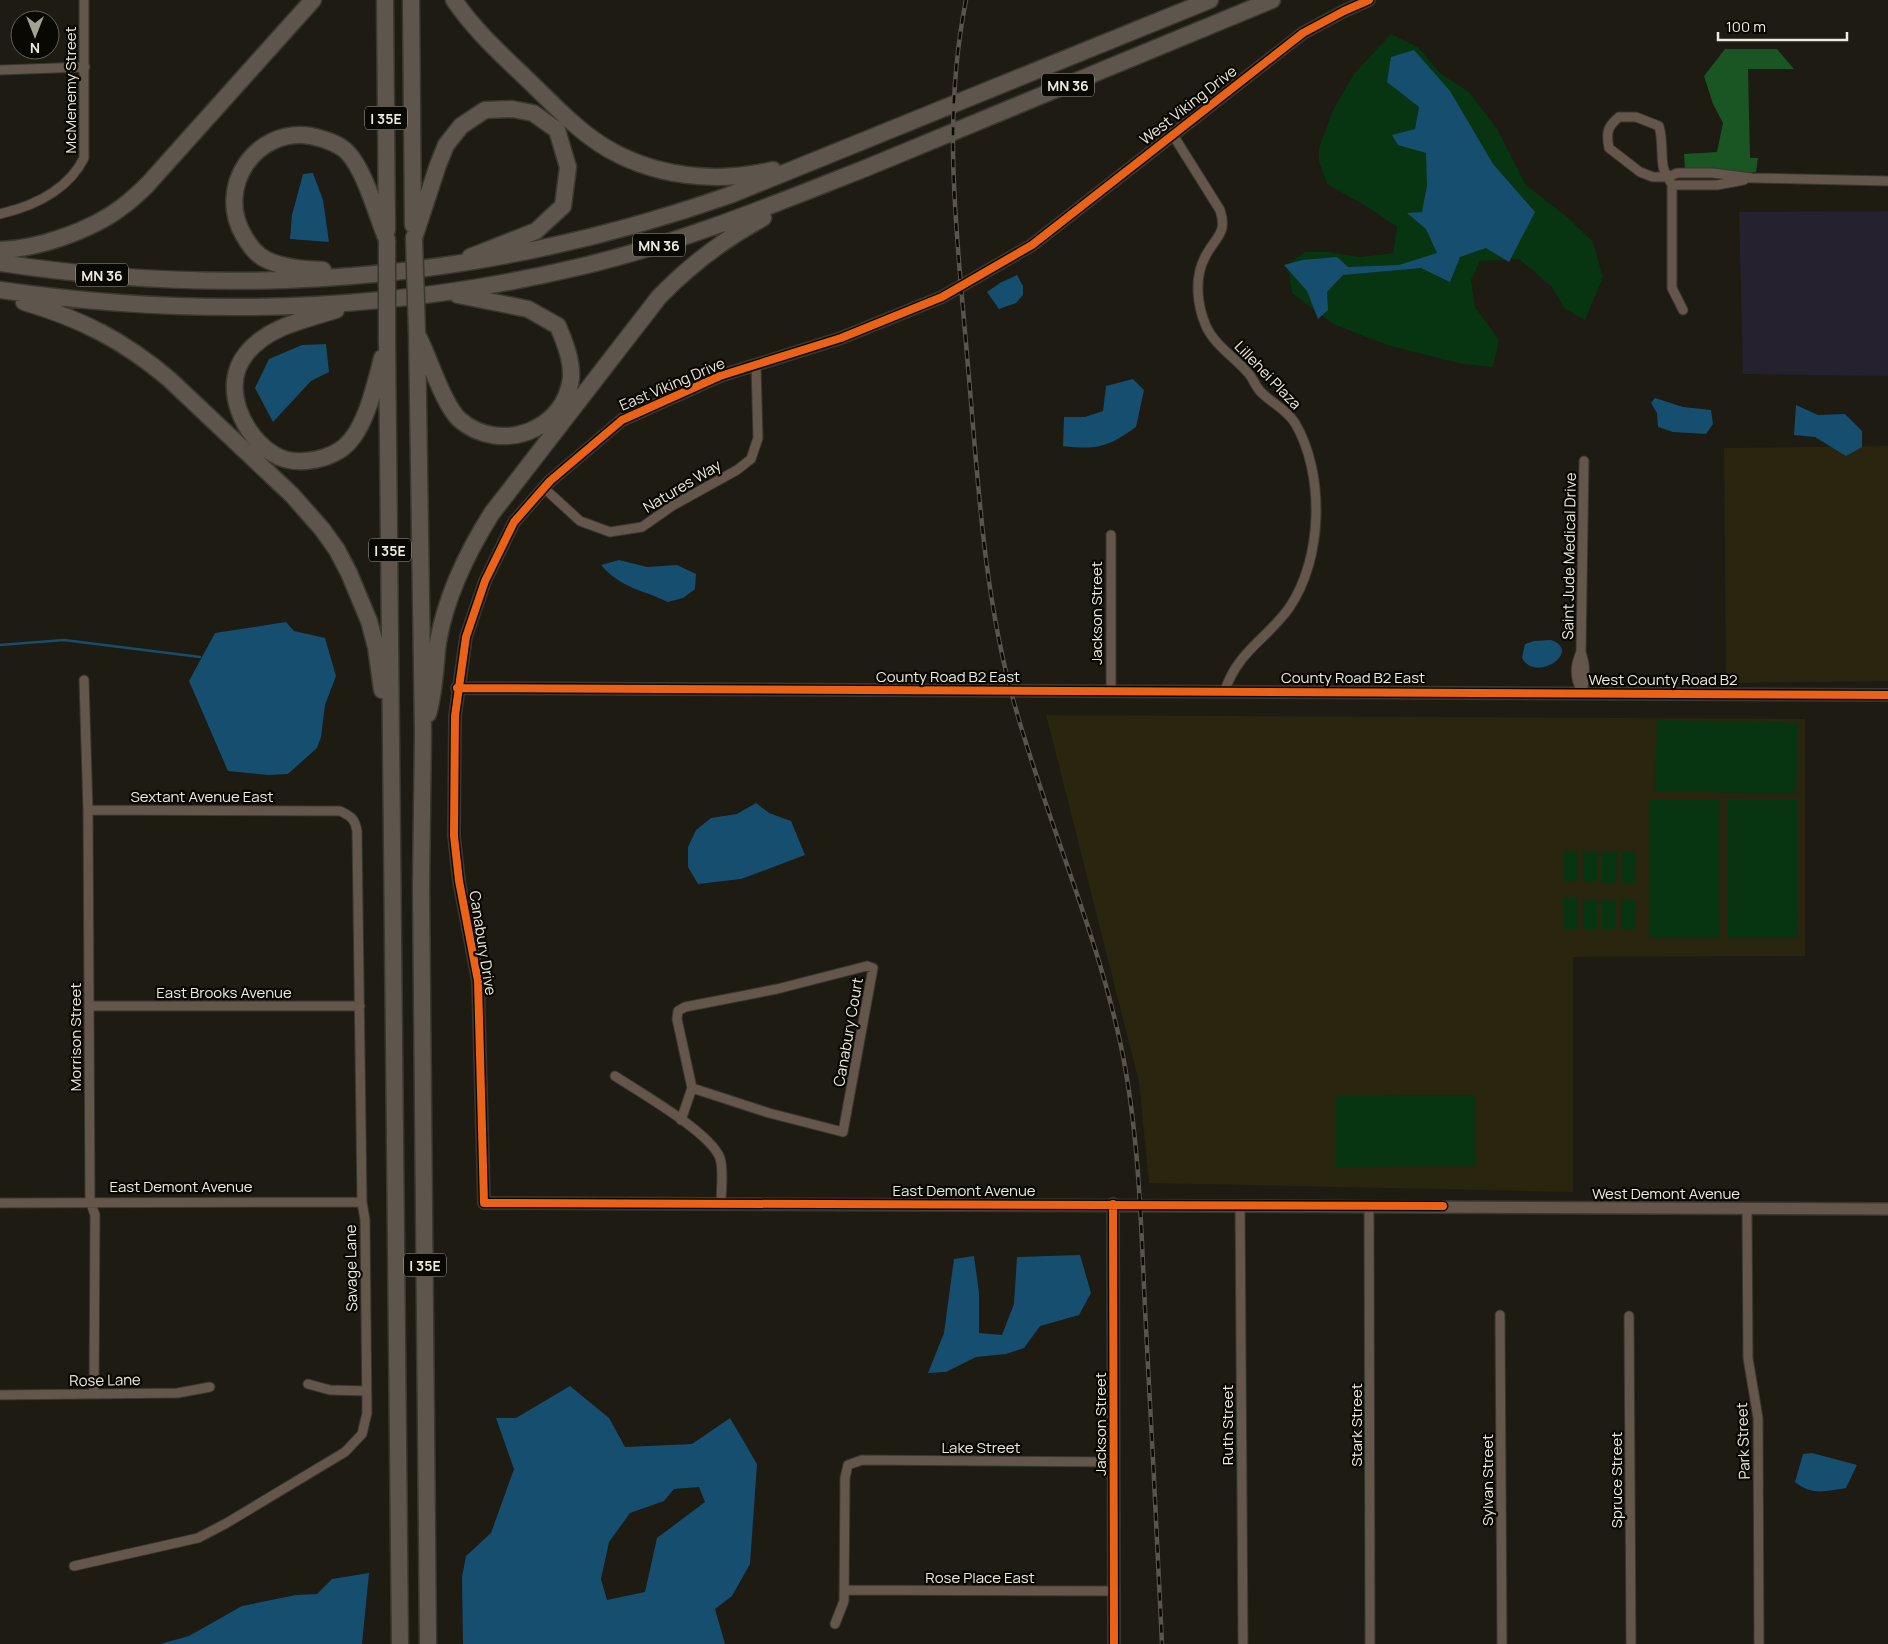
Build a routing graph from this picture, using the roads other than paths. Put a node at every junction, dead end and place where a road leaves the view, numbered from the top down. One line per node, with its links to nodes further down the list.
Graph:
1 (84, 0): 9 (street, McMenemy Street)
2 (313, 0): 20 (highway)
3 (385, 0): 18 (highway, I 35E)
4 (411, 0): 17 (highway, I 35E)
5 (454, 0): 12 (highway)
6 (1210, 0): 12 (highway, MN 36)
7 (1272, 0): 13 (highway, MN 36)
8 (1369, 0): 11 (street, West Viking Drive)
9 (85, 68): 10 (street); 16 (street, McMenemy Street)
10 (0, 70)
11 (1173, 135): 19 (street, West Viking Drive); 37 (street, Lillehei Plaza)
12 (845, 149): 22 (highway, MN 36)
13 (864, 168): 25 (highway, MN 36); 42 (highway)
14 (1670, 181): 14 (street); 15 (street); 28 (street)
15 (1888, 181)
16 (0, 214)
17 (414, 234): 22 (highway); 29 (highway, I 35E, bridge)
18 (386, 237): 23 (highway); 30 (highway, I 35E, bridge)
19 (1032, 245): 31 (street, East Viking Drive)
20 (0, 250)
21 (0, 263): 23 (highway, MN 36)
22 (446, 267): 23 (highway, MN 36)
23 (370, 275)
24 (0, 290): 27 (highway, MN 36)
25 (446, 293): 27 (highway, MN 36); 29 (highway)
26 (0, 295): 43 (highway)
27 (362, 303): 30 (highway)
28 (1683, 310)
29 (417, 335): 42 (highway, I 35E)
30 (387, 339): 43 (highway, I 35E)
31 (756, 365): 33 (street, East Viking Drive); 33 (street, Natures Way)
32 (1584, 461): 40 (street, Saint Jude Medical Drive)
33 (544, 488): 36 (street, East Viking Drive)
34 (1111, 535): 38 (street, Jackson Street)
35 (84, 680): 44 (street, Morrison Street)
36 (457, 688): 38 (street, County Road B2 East); 54 (street, Canabury Drive)
37 (1225, 690): 38 (street, County Road B2 East); 39 (street, County Road B2 East)
38 (1111, 691)
39 (1438, 692): 40 (street, West County Road B2)
40 (1582, 693): 41 (street, West County Road B2)
41 (1888, 695)
42 (423, 733): 71 (highway, I 35E)
43 (392, 761): 74 (highway, I 35E)
44 (88, 810): 45 (street, Sextant Avenue East); 46 (street, Morrison Street)
45 (316, 810): 47 (street, Savage Lane)
46 (89, 1006): 47 (street, East Brooks Avenue); 51 (street, Morrison Street)
47 (360, 1006): 52 (street, Savage Lane)
48 (615, 1076): 50 (street)
49 (692, 1088): 49 (street, Canabury Court); 50 (street)
50 (681, 1120): 55 (street)
51 (90, 1201): 52 (street, East Demont Avenue); 53 (street, East Demont Avenue); 67 (street, Morrison Street)
52 (362, 1202): 66 (street, Savage Lane)
53 (0, 1203)
54 (484, 1203): 55 (street, East Demont Avenue)
55 (721, 1204): 56 (street, East Demont Avenue)
56 (1113, 1204): 57 (street, East Demont Avenue); 69 (street, Jackson Street)
57 (1240, 1205): 58 (street, East Demont Avenue); 81 (street, Ruth Street)
58 (1368, 1206): 59 (street, East Demont Avenue); 82 (street, Stark Street)
59 (1443, 1206): 60 (street, West Demont Avenue)
60 (1747, 1209): 61 (street, West Demont Avenue); 85 (street, Park Street)
61 (1888, 1209)
62 (1500, 1315): 83 (street, Sylvan Street)
63 (1629, 1316): 84 (street, Spruce Street)
64 (308, 1384): 66 (street)
65 (210, 1387): 67 (street, Rose Lane)
66 (366, 1391): 70 (street, Savage Lane)
67 (94, 1394): 68 (street, Rose Lane)
68 (0, 1395)
69 (1114, 1462): 72 (street, Lake Street); 73 (street, Jackson Street)
70 (74, 1566)
71 (429, 1590): 78 (highway, I 35E); 79 (highway)
72 (844, 1590): 73 (street, Rose Place East); 75 (street)
73 (1114, 1591): 80 (street, Jackson Street)
74 (401, 1611): 76 (highway); 77 (highway, I 35E)
75 (835, 1624)
76 (394, 1644)
77 (400, 1644)
78 (428, 1644)
79 (435, 1644)
80 (1114, 1644)
81 (1243, 1644)
82 (1370, 1644)
83 (1502, 1644)
84 (1631, 1644)
85 (1759, 1644)

